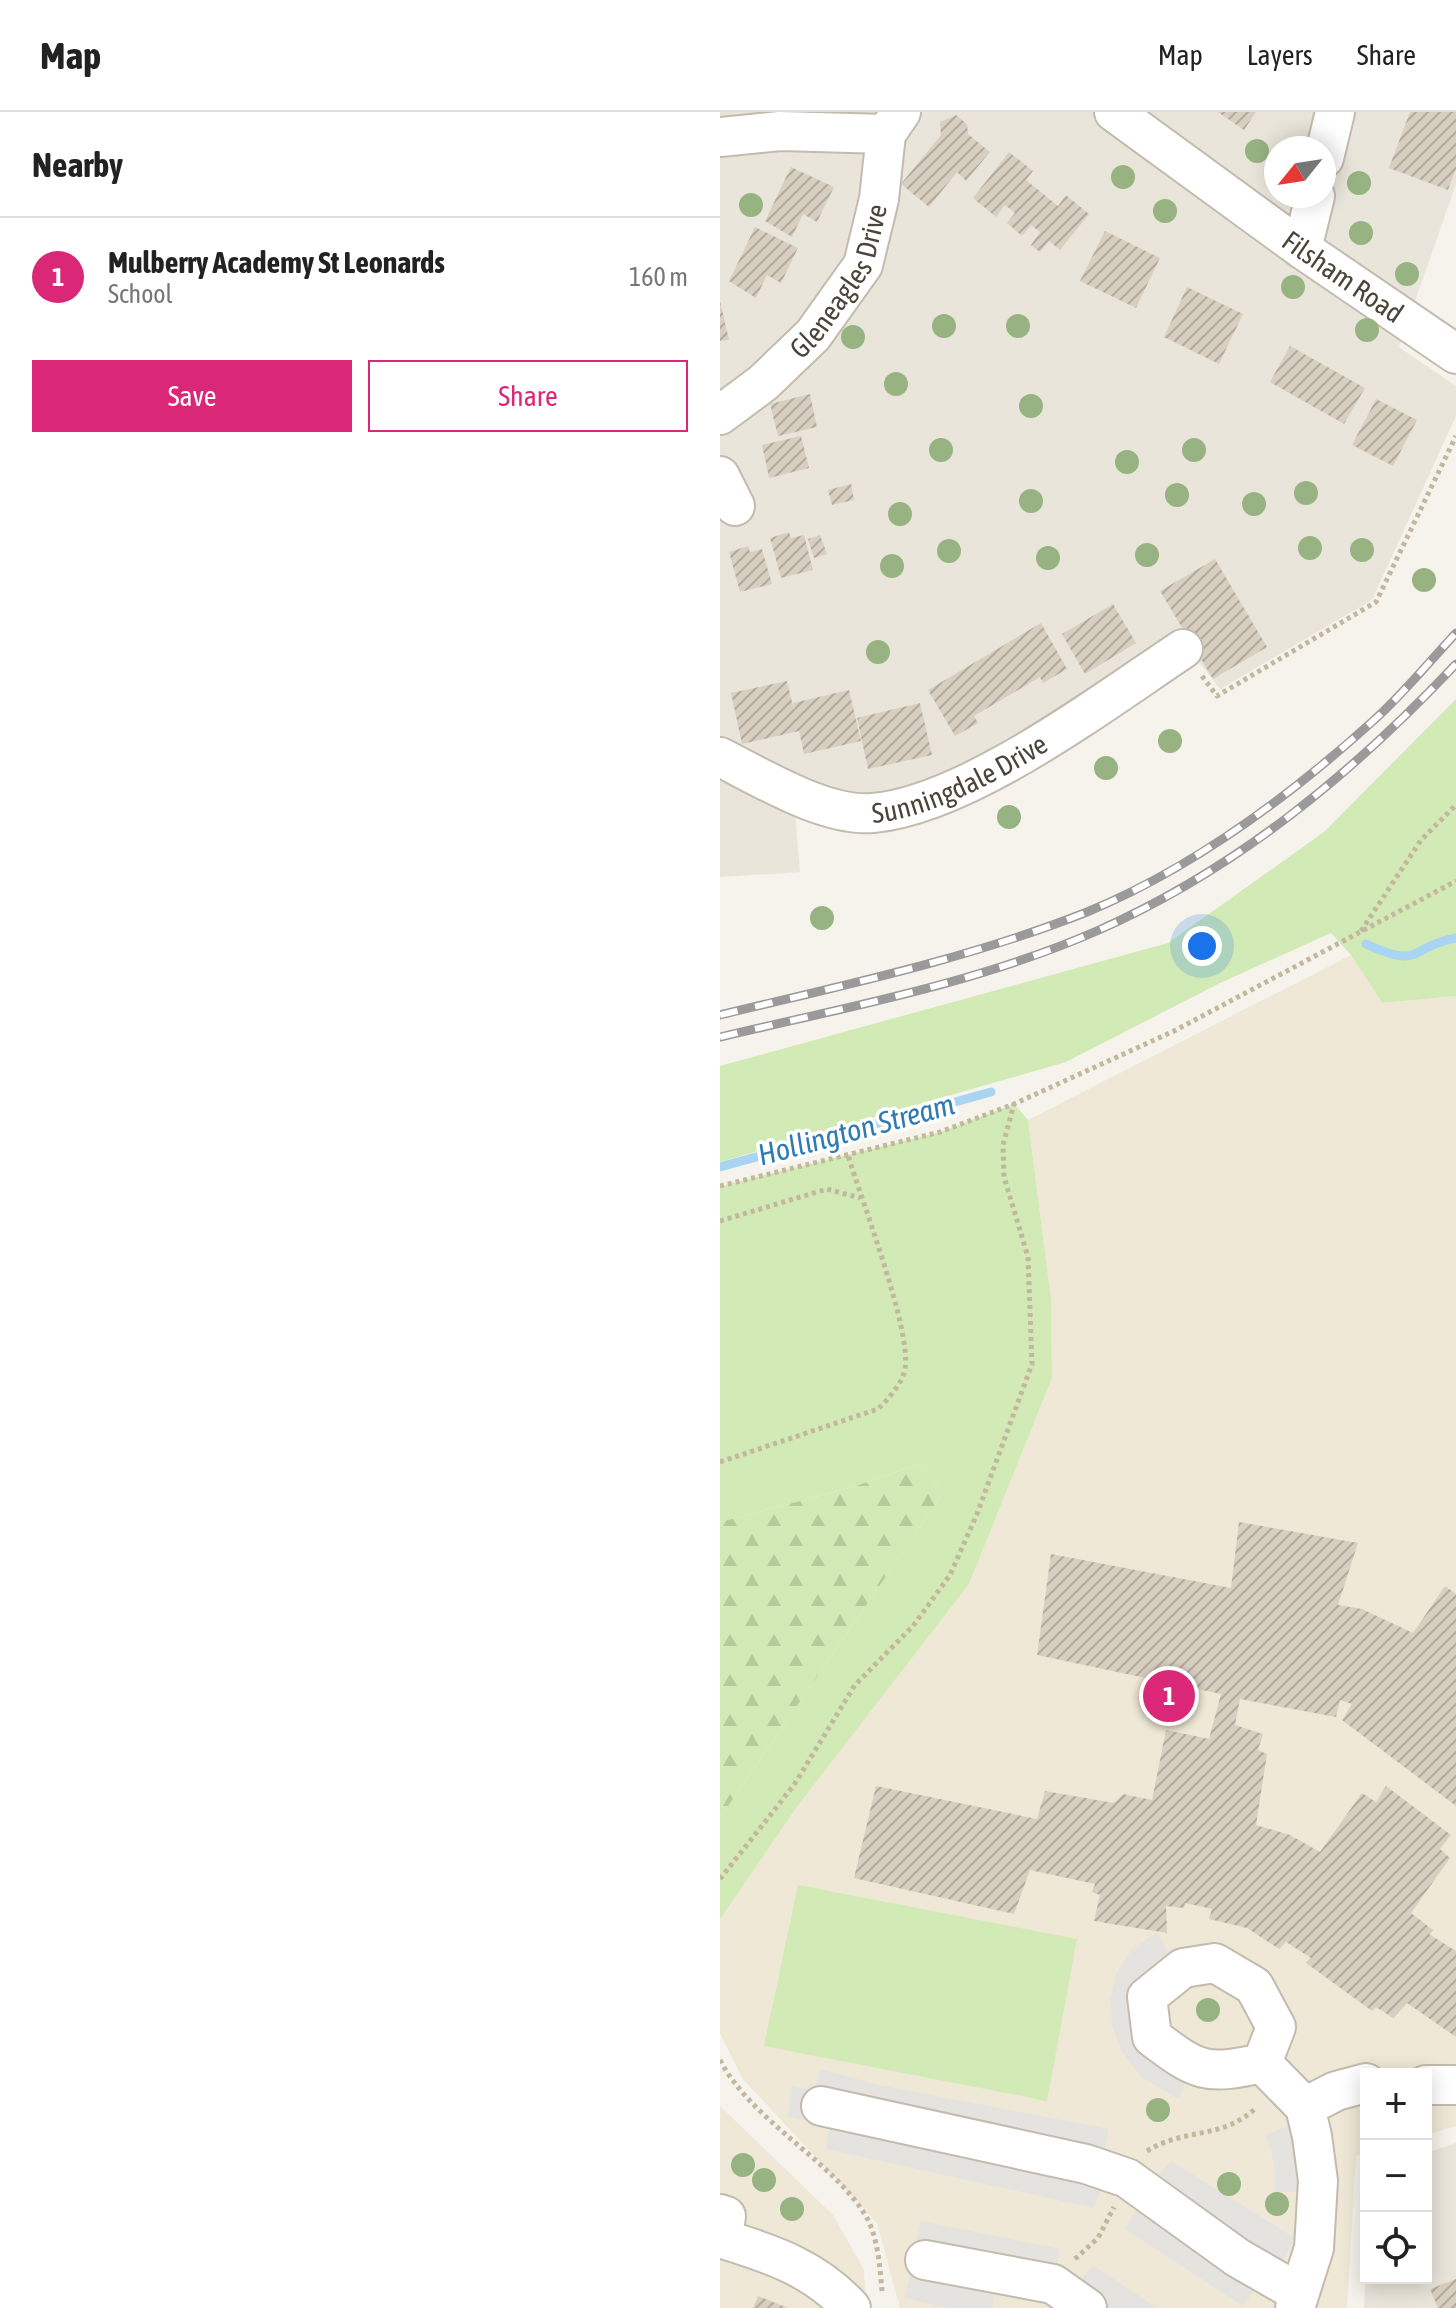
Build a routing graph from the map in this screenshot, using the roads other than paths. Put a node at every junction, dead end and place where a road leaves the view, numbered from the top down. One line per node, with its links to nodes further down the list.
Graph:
1 (1114, 112): 7 (street, Filsham Road)
2 (1335, 112): 4 (street)
3 (894, 123): 5 (street); 9 (street, Gleneagles Drive)
4 (1329, 136)
5 (720, 137)
6 (1312, 208): 7 (street)
7 (1302, 249): 8 (street, Filsham Road)
8 (1456, 354)
9 (720, 415)
10 (1183, 649): 11 (street, Sunningdale Drive)
11 (720, 757)
12 (1262, 2063): 17 (street)
13 (1360, 2085): 17 (street)
14 (1432, 2085): 15 (street)
15 (1456, 2085)
16 (821, 2106): 21 (street)
17 (1305, 2107): 21 (street)
18 (722, 2205): 20 (street)
19 (925, 2260): 22 (street)
20 (866, 2300)
21 (1297, 2300)
22 (1087, 2308)

